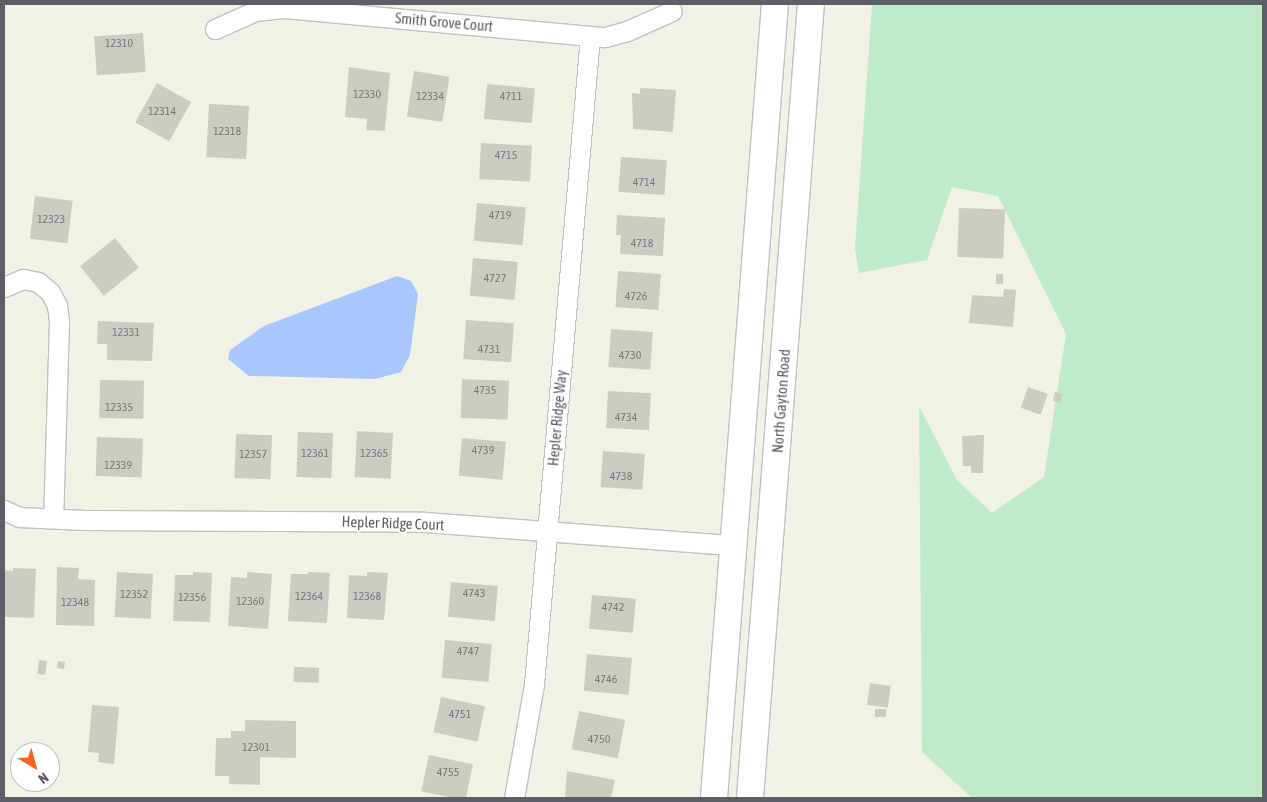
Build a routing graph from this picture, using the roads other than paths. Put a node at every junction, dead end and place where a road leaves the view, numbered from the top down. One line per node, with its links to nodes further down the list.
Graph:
1 (775, 4): 11 (main road)
2 (811, 4): 14 (main road, North Gayton Road)
3 (398, 11): 5 (street, Smith Grove Court); 6 (street, Smith Grove Court)
4 (672, 11): 6 (street, Smith Grove Court)
5 (215, 29)
6 (590, 36): 10 (street, Hepler Ridge Way)
7 (4, 287): 9 (street)
8 (4, 510): 9 (street, Hepler Ridge Court)
9 (53, 518): 10 (street, Hepler Ridge Court)
10 (547, 532): 11 (street, Hepler Ridge Court); 12 (street, Hepler Ridge Way)
11 (733, 545): 13 (main road)
12 (514, 798)
13 (714, 798)
14 (750, 798)

